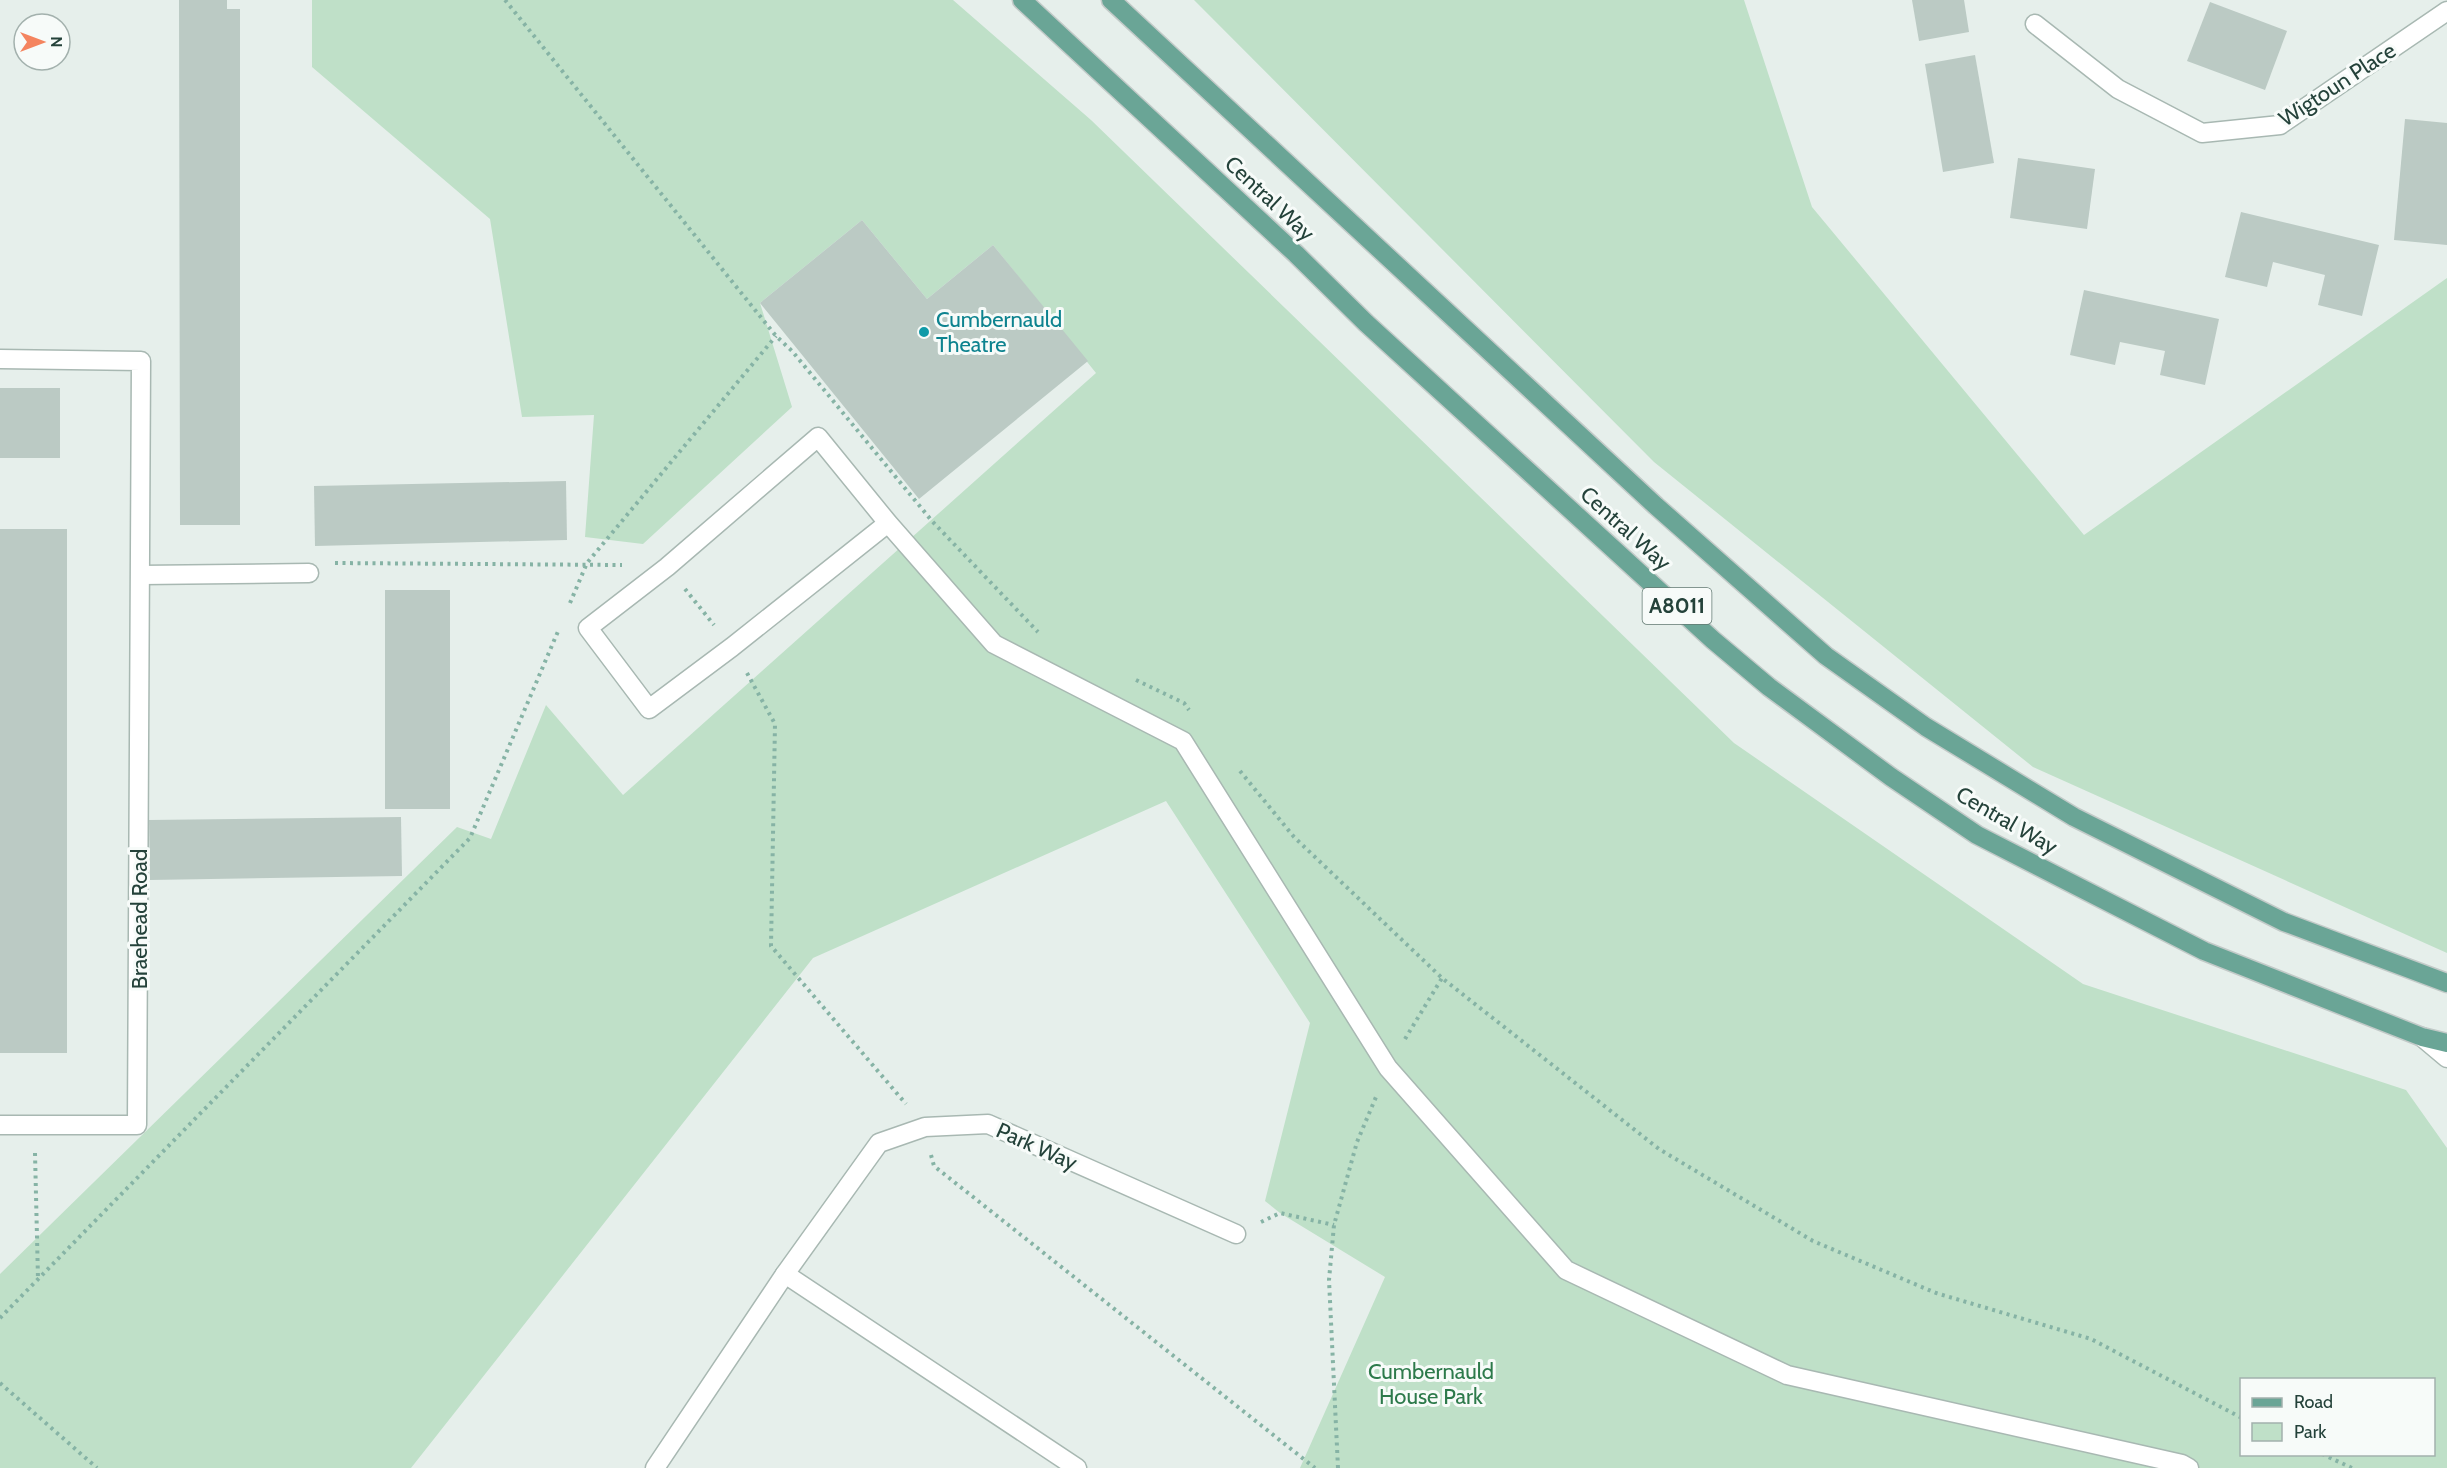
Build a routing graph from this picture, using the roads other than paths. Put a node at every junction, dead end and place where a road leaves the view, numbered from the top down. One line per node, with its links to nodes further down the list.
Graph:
1 (1022, 0): 10 (main road, Central Way / A8011)
2 (1111, 0): 9 (main road, Central Way / A8011)
3 (2447, 10): 4 (street, Wigtoun Place)
4 (2035, 24)
5 (0, 359): 8 (street, Braehead Road)
6 (888, 524): 6 (street); 18 (street)
7 (316, 568): 8 (street)
8 (141, 575): 13 (street, Braehead Road)
9 (2447, 983)
10 (2422, 1037): 11 (main road, Central Way / A8011); 12 (street)
11 (2447, 1043)
12 (2447, 1058)
13 (0, 1125)
14 (1236, 1234): 15 (street, Park Way)
15 (785, 1274): 16 (street, Park Way); 17 (street)
16 (655, 1468)
17 (1077, 1468)
18 (2189, 1468)

